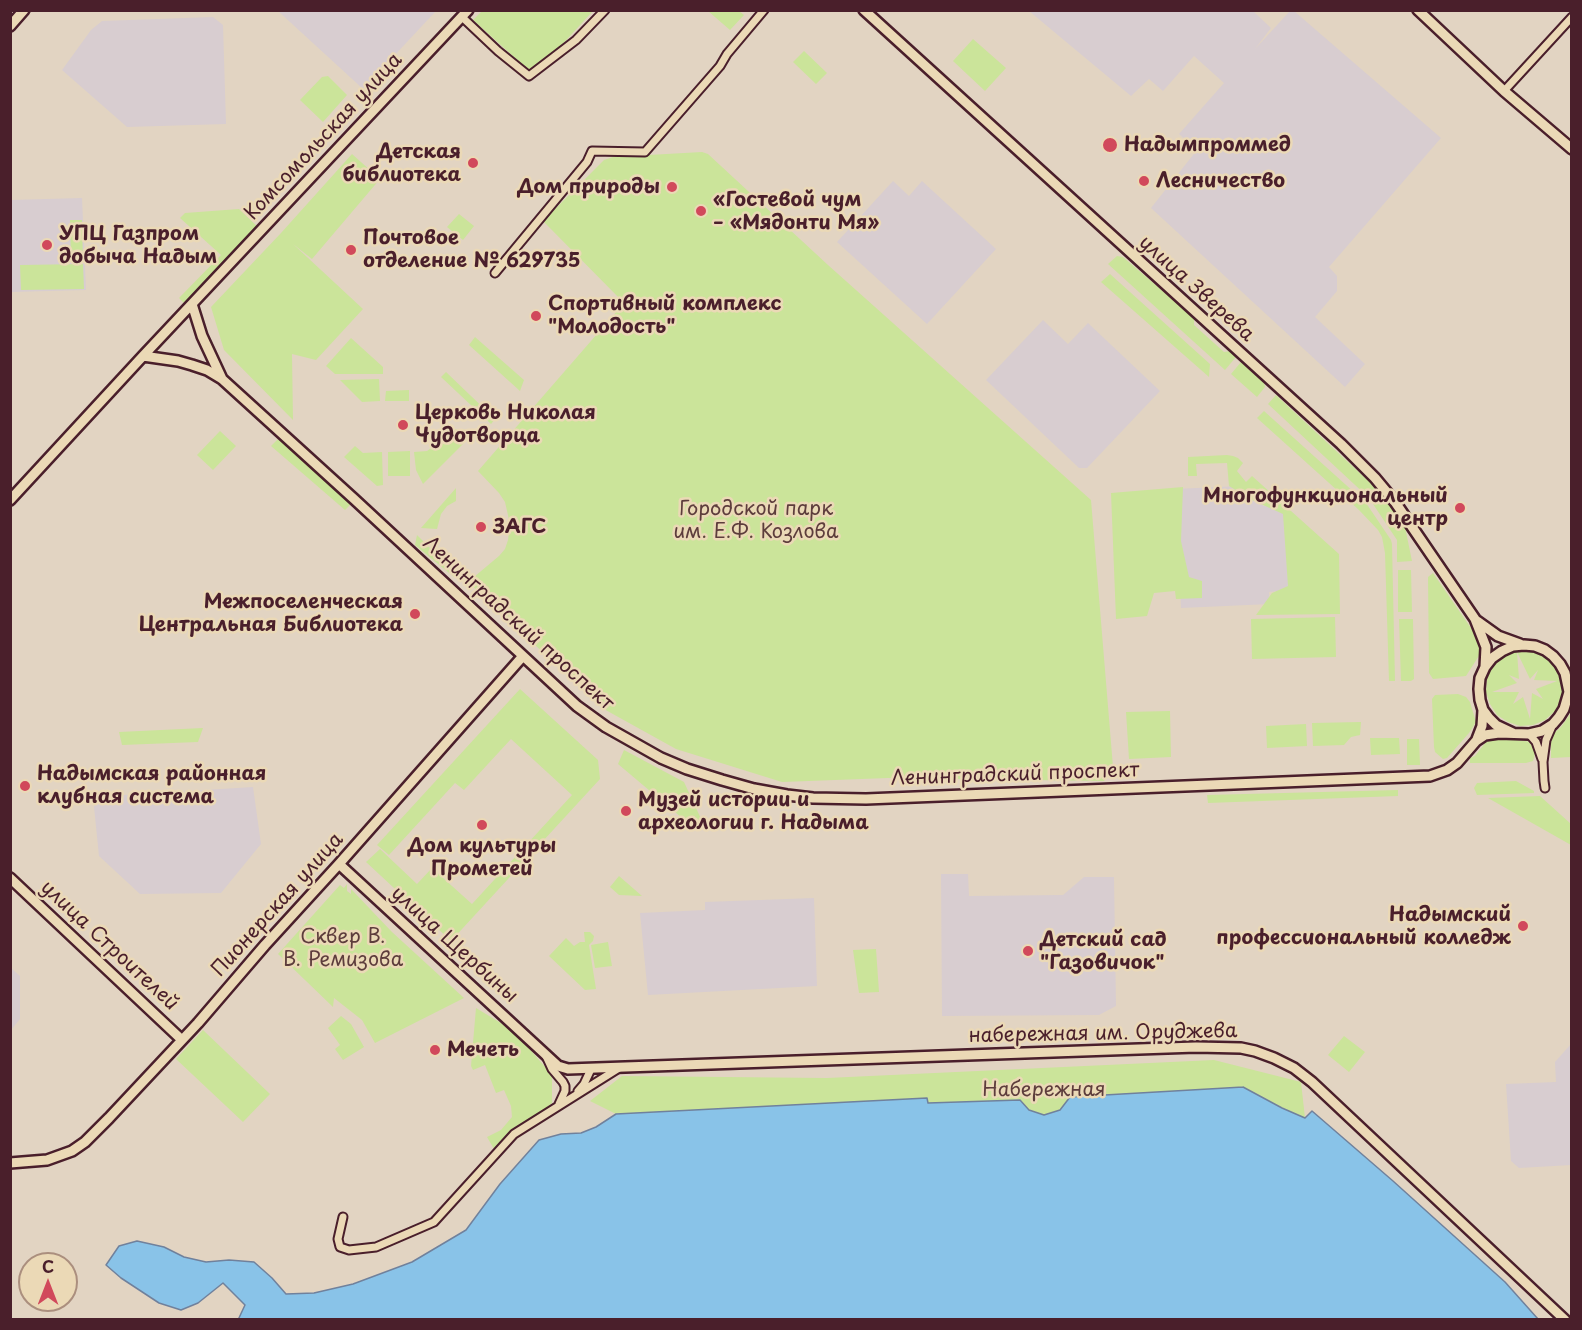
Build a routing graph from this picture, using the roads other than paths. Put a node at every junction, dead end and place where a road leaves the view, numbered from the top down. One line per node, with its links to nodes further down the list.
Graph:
1 (24, 10): 8 (street)
2 (605, 10): 6 (street)
3 (764, 10): 11 (street)
4 (864, 10): 16 (street, улица Зверева)
5 (1418, 10): 9 (street)
6 (465, 14): 12 (street, Комсомольская улица)
7 (1572, 17): 9 (street)
8 (10, 26)
9 (1504, 91): 10 (street)
10 (1572, 149)
11 (495, 273)
12 (192, 304): 13 (street, Комсомольская улица); 14 (street)
13 (143, 356): 14 (street); 15 (street, Комсомольская улица)
14 (222, 379): 18 (street, Ленинградский проспект)
15 (10, 500)
16 (1475, 619): 17 (street, улица Зверева); 19 (street, улица Зверева)
17 (1524, 645): 19 (street); 20 (street)
18 (523, 656): 26 (street, Ленинградский проспект); 29 (street, Пионерская улица)
19 (1485, 667): 22 (street)
20 (1570, 684): 21 (street)
21 (1568, 707): 23 (street)
22 (1483, 710): 24 (street); 26 (street)
23 (1553, 724): 25 (street); 27 (street)
24 (1513, 733): 25 (street); 26 (street)
25 (1529, 734): 27 (street)
26 (1476, 741)
27 (1543, 762): 28 (street)
28 (1545, 788)
29 (339, 864): 31 (street, Пионерская улица); 32 (street, улица Щербины)
30 (10, 879): 31 (street, улица Строителей)
31 (182, 1040): 37 (street, Пионерская улица)
32 (545, 1053): 34 (street, набережная им. Оруджева); 36 (street)
33 (618, 1068): 34 (street, набережная им. Оруджева); 35 (street); 39 (street, набережная им. Оруджева)
34 (591, 1069): 35 (street)
35 (572, 1097): 36 (street)
36 (558, 1106): 38 (street)
37 (10, 1163)
38 (343, 1217)
39 (1565, 1320)

